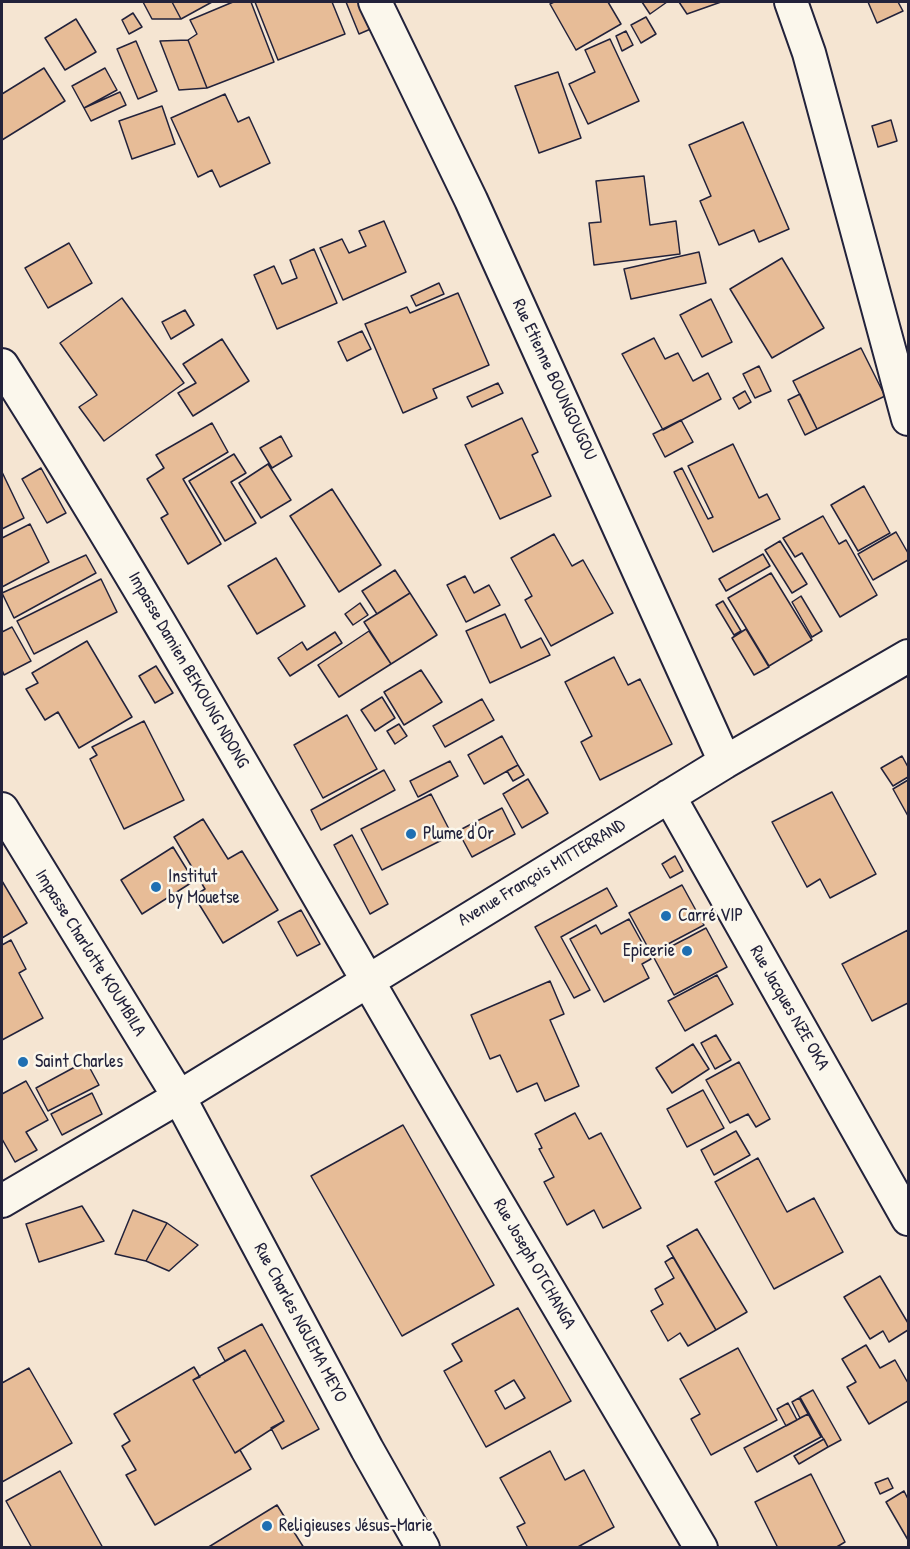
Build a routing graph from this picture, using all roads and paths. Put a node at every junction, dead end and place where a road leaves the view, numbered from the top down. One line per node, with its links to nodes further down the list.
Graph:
1 (375, 2): 6 (street, Rue Etienne BOUNGOUGOU)
2 (791, 2): 4 (street)
3 (2, 365): 9 (street, Impasse Damien BEKOUNG NDONG)
4 (909, 419)
5 (909, 656): 6 (street, Avenue François MITTERRAND)
6 (725, 762): 7 (street, Avenue François MITTERRAND)
7 (669, 796): 9 (street, Avenue François MITTERRAND); 12 (street, Rue Jacques NZE OKA)
8 (2, 809): 10 (street, Impasse Charlotte KOUMBILA)
9 (367, 980): 10 (street, Avenue François MITTERRAND); 14 (street, Rue Joseph OTCHANGA)
10 (179, 1097): 11 (street, Avenue François MITTERRAND); 13 (street, Rue Charles NGUEMA MEYO)
11 (2, 1201)
12 (909, 1219)
13 (423, 1548)
14 (701, 1548)

